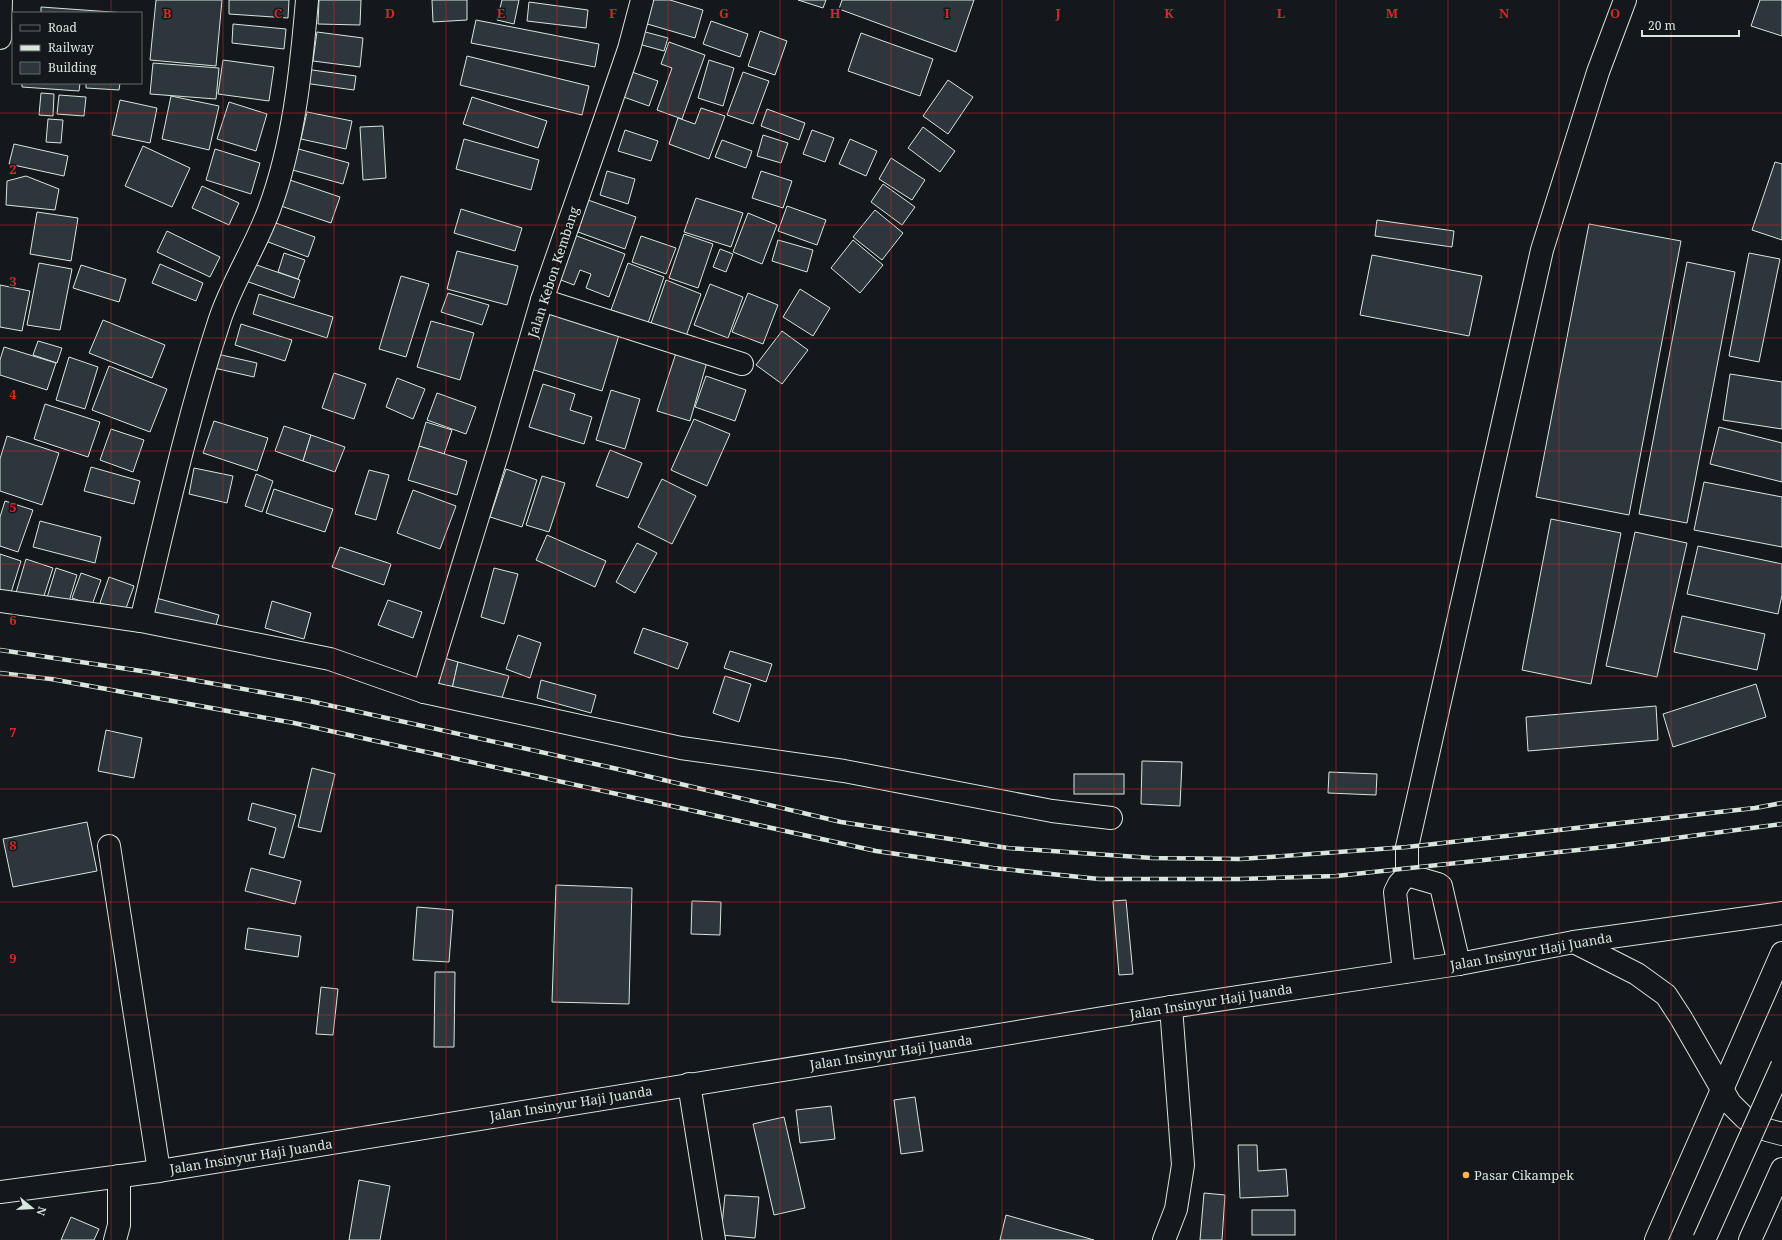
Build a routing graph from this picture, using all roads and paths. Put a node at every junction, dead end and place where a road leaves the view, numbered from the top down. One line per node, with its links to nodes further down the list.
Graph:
1 (1, 0): 5 (main road)
2 (307, 0): 9 (main road)
3 (642, 0): 6 (main road, Jalan Kebon Kembang)
4 (1625, 0): 13 (main road)
5 (0, 38)
6 (542, 300): 7 (main road); 10 (main road, Jalan Kebon Kembang)
7 (742, 364)
8 (0, 601): 9 (main road)
9 (141, 621): 10 (main road)
10 (424, 692): 11 (main road)
11 (1111, 818)
12 (109, 846): 25 (main road)
13 (1407, 875): 17 (main road); 18 (main road)
14 (1782, 914): 15 (main road, Jalan Insinyur Haji Juanda)
15 (1574, 942): 17 (main road, Jalan Insinyur Haji Juanda); 22 (main road)
16 (1782, 953): 22 (main road)
17 (1459, 964): 18 (main road, Jalan Insinyur Haji Juanda)
18 (1404, 972): 19 (main road, Jalan Insinyur Haji Juanda)
19 (1171, 1006): 21 (main road, Jalan Insinyur Haji Juanda); 30 (main road)
20 (1782, 1066): 32 (main road, bridge)
21 (689, 1084): 25 (main road, Jalan Insinyur Haji Juanda); 29 (main road)
22 (1722, 1091): 23 (main road); 31 (main road)
23 (1782, 1134)
24 (1782, 1169): 33 (main road)
25 (160, 1171): 26 (main road, Jalan Insinyur Haji Juanda)
26 (119, 1176): 27 (main road, Jalan Insinyur Haji Juanda); 28 (main road)
27 (0, 1192)
28 (116, 1240)
29 (714, 1240)
30 (1164, 1240)
31 (1656, 1240)
32 (1704, 1240)
33 (1750, 1240)

